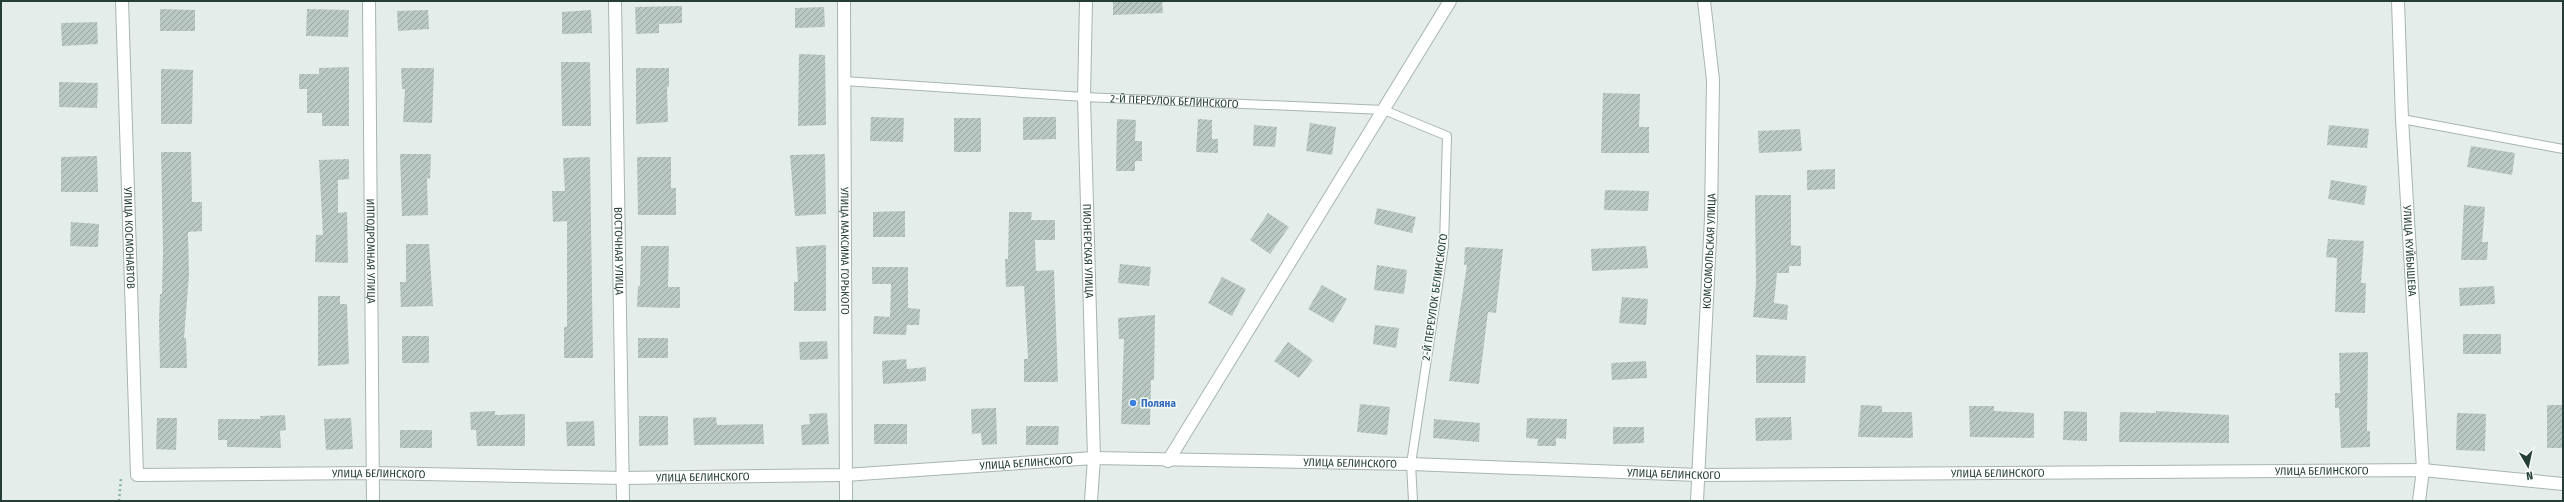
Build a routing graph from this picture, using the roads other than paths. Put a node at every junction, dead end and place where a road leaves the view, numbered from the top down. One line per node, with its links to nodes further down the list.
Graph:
1 (122, 1): 19 (street, УЛИЦА КОСМОНАВТОВ)
2 (369, 1): 18 (street, ИППОДРОМНАЯ УЛИЦА)
3 (615, 1): 22 (street, ВОСТОЧНАЯ УЛИЦА)
4 (844, 1): 9 (street, УЛИЦА МАКСИМА ГОРЬКОГО)
5 (1086, 1): 10 (street, ПИОНЕРСКАЯ УЛИЦА)
6 (1450, 1): 11 (street)
7 (1704, 1): 21 (street, КОМСОМОЛЬСКАЯ УЛИЦА)
8 (2398, 1): 12 (street, УЛИЦА КУЙБЫШЕВА)
9 (844, 81): 10 (lane, 2-Й ПЕРЕУЛОК БЕЛИНСКОГО); 20 (street, УЛИЦА МАКСИМА ГОРЬКОГО)
10 (1084, 97): 11 (lane, 2-Й ПЕРЕУЛОК БЕЛИНСКОГО); 14 (street, ПИОНЕРСКАЯ УЛИЦА)
11 (1384, 110): 15 (street); 16 (lane, 2-Й ПЕРЕУЛОК БЕЛИНСКОГО)
12 (2402, 120): 13 (lane); 17 (street, УЛИЦА КУЙБЫШЕВА)
13 (2563, 149)
14 (1094, 458): 15 (street, УЛИЦА БЕЛИНСКОГО); 20 (street, УЛИЦА БЕЛИНСКОГО); 27 (street, ПИОНЕРСКАЯ УЛИЦА)
15 (1168, 461): 16 (street, УЛИЦА БЕЛИНСКОГО)
16 (1411, 464): 21 (street, УЛИЦА БЕЛИНСКОГО); 28 (lane, 2-Й ПЕРЕУЛОК БЕЛИНСКОГО)
17 (2423, 470): 21 (street, УЛИЦА БЕЛИНСКОГО); 23 (street, УЛИЦА БЕЛИНСКОГО); 30 (street, УЛИЦА КУЙБЫШЕВА)
18 (373, 473): 19 (street, УЛИЦА БЕЛИНСКОГО); 22 (street, УЛИЦА БЕЛИНСКОГО); 24 (street, ИППОДРОМНАЯ УЛИЦА)
19 (137, 475)
20 (845, 475): 22 (street, УЛИЦА БЕЛИНСКОГО); 26 (street, УЛИЦА МАКСИМА ГОРЬКОГО)
21 (1698, 475): 29 (street, КОМСОМОЛЬСКАЯ УЛИЦА)
22 (624, 478): 25 (street, ВОСТОЧНАЯ УЛИЦА)
23 (2563, 484)
24 (373, 501)
25 (623, 501)
26 (846, 501)
27 (1091, 501)
28 (1413, 501)
29 (1697, 501)
30 (2420, 501)

